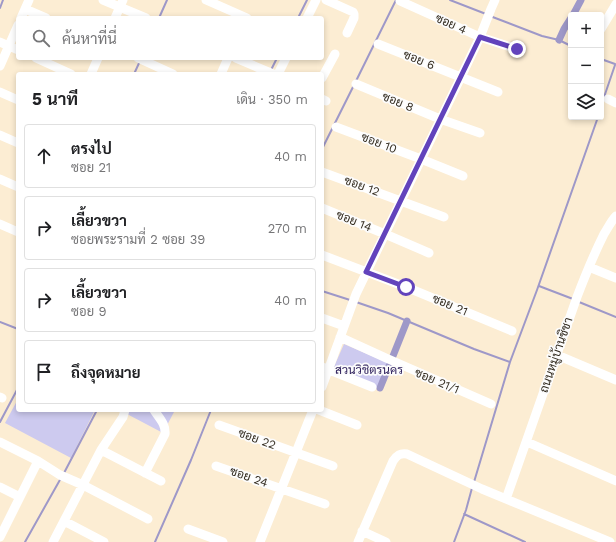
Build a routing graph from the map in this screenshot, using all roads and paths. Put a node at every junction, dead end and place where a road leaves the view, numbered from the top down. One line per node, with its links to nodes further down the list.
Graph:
1 (103, 0): 8 (street)
2 (206, 0): 14 (street)
3 (316, 0): 15 (street)
4 (326, 0): 18 (street)
5 (495, 0): 19 (street)
6 (400, 1): 19 (street, ซอย 4)
7 (27, 4): 10 (street); 11 (street)
8 (121, 4): 12 (street); 13 (street)
9 (616, 4): 16 (street)
10 (22, 16)
11 (43, 16)
12 (116, 16)
13 (142, 16)
14 (242, 16)
15 (308, 16)
16 (604, 24)
17 (16, 28): 20 (street)
18 (347, 32)
19 (480, 37): 23 (street, ซอย 4); 39 (street)
20 (4, 44): 22 (street); 31 (street)
21 (378, 44): 39 (street, ซอย 6)
22 (16, 49)
23 (517, 49)
24 (335, 54): 38 (street)
25 (40, 60): 32 (street)
26 (97, 60): 33 (street)
27 (141, 60): 34 (street)
28 (227, 60): 35 (street)
29 (241, 60): 36 (street)
30 (285, 60): 37 (street)
31 (0, 66)
32 (67, 72)
33 (92, 72)
34 (168, 72)
35 (222, 72)
36 (268, 72)
37 (279, 72)
38 (324, 74)
39 (461, 76): 42 (street, ซอย 6); 44 (street)
40 (356, 84): 44 (street, ซอย 8)
41 (0, 92): 43 (street)
42 (498, 92)
43 (16, 99)
44 (440, 119): 46 (street, ซอย 8); 49 (street)
45 (336, 127): 49 (street, ซอย 10)
46 (480, 133)
47 (0, 135): 48 (street)
48 (16, 142)
49 (421, 159): 51 (street, ซอย 10); 54 (street)
50 (324, 173): 54 (street, ซอย 12)
51 (463, 176)
52 (0, 179): 53 (street)
53 (16, 186)
54 (401, 201): 57 (street, ซอย 12); 60 (street)
55 (324, 209): 60 (street, ซอย 14)
56 (616, 216): 63 (street, ถนนหมู่บ้านชิชา)
57 (444, 217)
58 (0, 224): 59 (street)
59 (16, 231)
60 (385, 234): 61 (street, ซอย 14); 64 (street)
61 (430, 253)
62 (324, 256): 64 (street, ซอย 21)
63 (589, 267): 65 (street); 70 (street, ถนนหมู่บ้านชิชา)
64 (366, 272): 67 (street); 68 (street, ซอย 21)
65 (616, 278)
66 (324, 319): 67 (street)
67 (344, 326): 69 (street)
68 (512, 331)
69 (340, 337): 71 (street); 74 (street, ซอย 21/1)
70 (556, 355): 72 (street); 82 (street, ถนนหมู่บ้านชิชา)
71 (325, 369): 73 (street)
72 (616, 380)
73 (372, 387)
74 (491, 404)
75 (124, 412): 83 (street)
76 (155, 412): 88 (street)
77 (312, 412): 84 (street)
78 (324, 412): 80 (street)
79 (219, 425): 84 (street, ซอย 22)
80 (357, 425)
81 (0, 442): 85 (street)
82 (527, 442): 90 (street); 95 (street, ถนนหมู่บ้านชิชา)
83 (101, 450): 88 (street); 91 (street)
84 (296, 452): 87 (street, ซอย 22); 93 (street)
85 (38, 461): 91 (street); 94 (street)
86 (216, 466): 93 (street, ซอย 24)
87 (332, 466)
88 (145, 473): 89 (street)
89 (161, 481)
90 (616, 481)
91 (83, 485): 97 (street); 98 (street)
92 (0, 487): 94 (street)
93 (281, 488): 96 (street, ซอย 24); 105 (street)
94 (20, 498): 101 (street)
95 (506, 499): 100 (street); 108 (street)
96 (325, 504)
97 (148, 519)
98 (64, 521): 102 (street); 103 (street)
99 (188, 529): 104 (street)
100 (362, 531): 106 (street); 107 (street)
101 (1, 534)
102 (53, 542)
103 (104, 542)
104 (223, 542)
105 (260, 542)
106 (358, 542)
107 (386, 542)
108 (610, 542)

